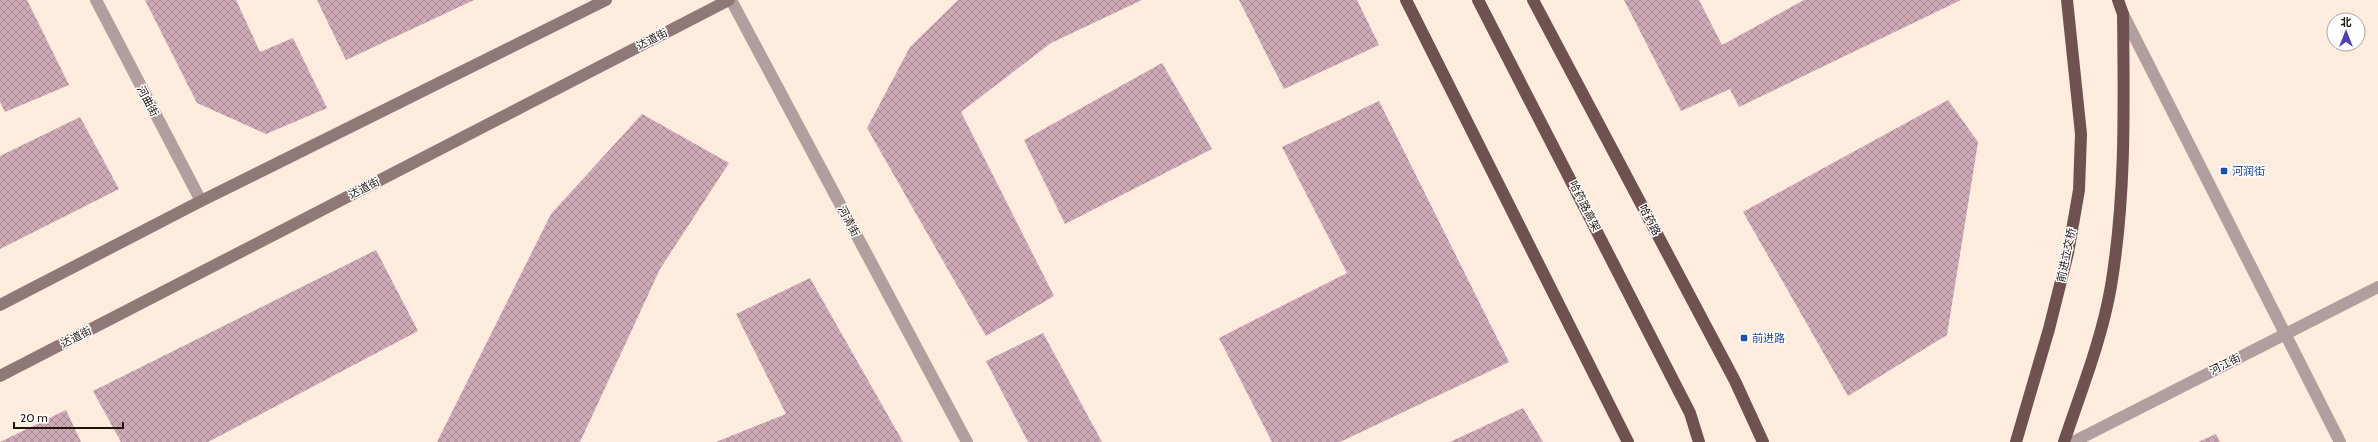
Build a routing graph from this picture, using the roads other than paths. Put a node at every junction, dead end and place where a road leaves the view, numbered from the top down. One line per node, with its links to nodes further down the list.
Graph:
1 (96, 0): 10 (street, 河曲街)
2 (606, 0): 10 (main road)
3 (730, 0): 14 (main road, 达道街); 15 (street, 河清街)
4 (1406, 0): 16 (highway)
5 (1478, 0): 17 (highway, 哈药路高架)
6 (1533, 0): 18 (highway, 哈药路)
7 (2067, 0): 19 (highway, 前进立交桥)
8 (2118, 0): 9 (highway)
9 (2123, 14): 13 (street); 20 (highway)
10 (201, 201): 12 (main road)
11 (2378, 287): 13 (street, 河江街)
12 (0, 304)
13 (2284, 334): 21 (street, 河江街); 22 (street)
14 (0, 376)
15 (968, 442)
16 (1628, 442)
17 (1699, 442)
18 (1763, 442)
19 (2016, 442)
20 (2064, 442)
21 (2073, 442)
22 (2340, 442)

